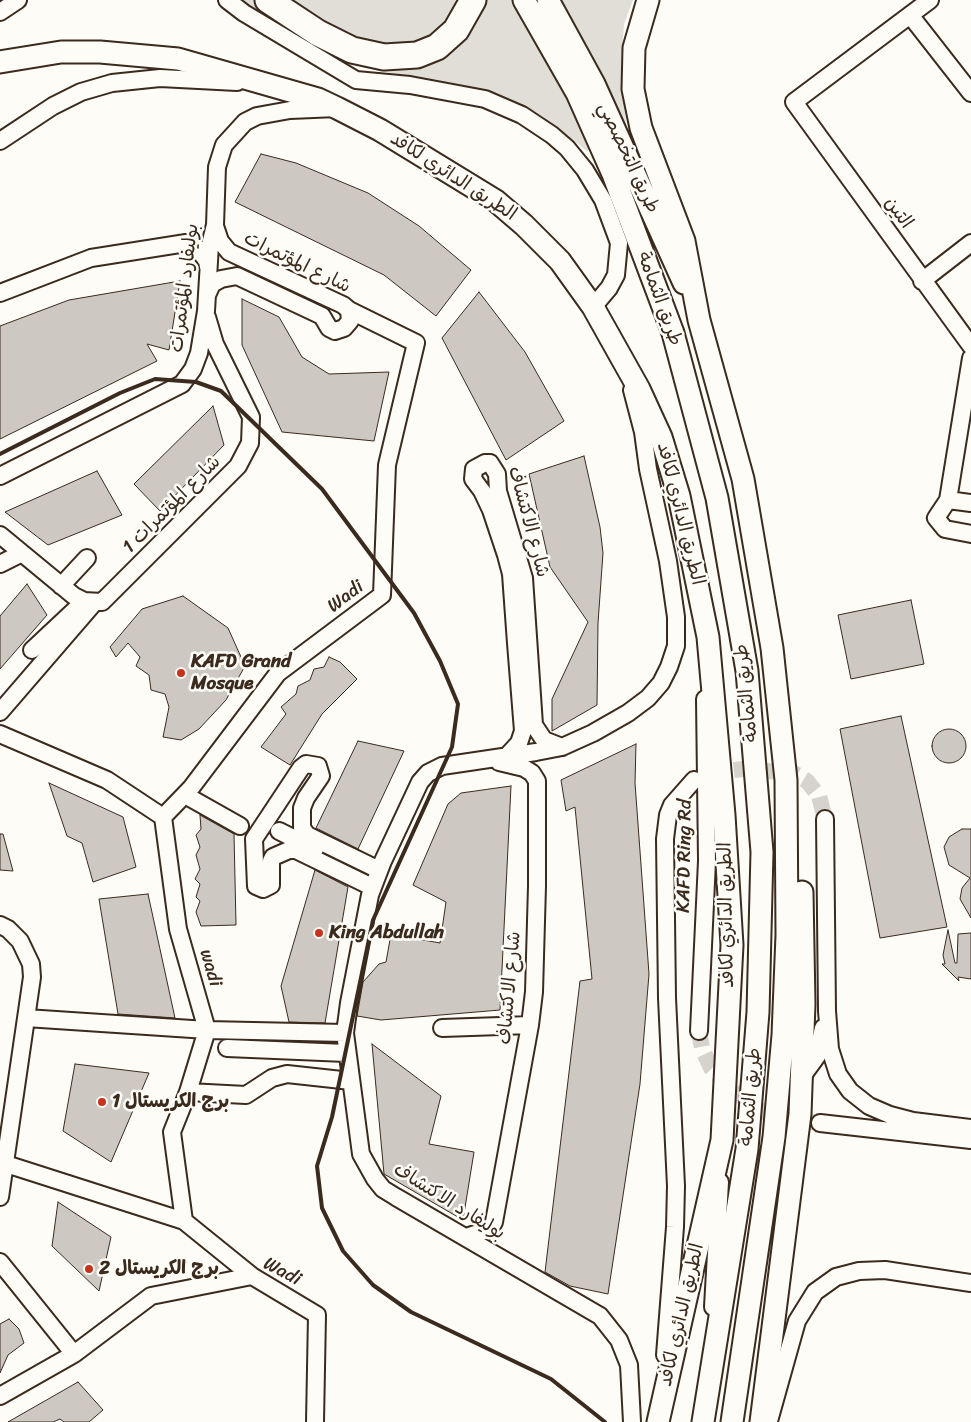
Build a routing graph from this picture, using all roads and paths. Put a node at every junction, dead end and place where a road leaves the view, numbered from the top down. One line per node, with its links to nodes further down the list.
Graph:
1 (18, 0): 9 (street)
2 (227, 0): 22 (street)
3 (268, 0): 4 (highway)
4 (473, 0)
5 (524, 0): 83 (main road, طريق الثمامة)
6 (548, 0): 25 (main road, طريق التخصصي)
7 (648, 0): 25 (main road)
8 (930, 0): 10 (street)
9 (0, 12)
10 (910, 15): 13 (street); 19 (street, التين)
11 (0, 62): 12 (main road, الطريق الدائري لكافد)
12 (261, 83): 14 (main road, الطريق الدائري لكافد); 15 (street)
13 (971, 93)
14 (337, 108): 16 (street, بوليفارد المؤتمرات); 22 (main road, الطريق الدائري لكافد)
15 (0, 141)
16 (215, 225): 18 (street, بوليفارد المؤتمرات); 23 (street, شارع المؤتمرات)
17 (971, 243): 19 (street)
18 (208, 269): 20 (street); 21 (street, بوليفارد المؤتمرات)
19 (922, 281): 26 (street, التين)
20 (0, 292)
21 (208, 293): 23 (street, شارع المؤتمرات); 24 (street, بوليفارد المؤتمرات)
22 (593, 306): 28 (main road, الطريق الدائري لكافد)
23 (349, 310): 49 (street, Wadi)
24 (206, 311): 29 (street, بوليفارد المؤتمرات); 38 (street, شارع المؤتمرات 1)
25 (699, 320): 47 (main road, طريق الثمامة)
26 (971, 346)
27 (971, 358): 30 (street)
28 (626, 366): 40 (main road, الطريق الدائري لكافد); 43 (street, بوليفارد الاكتشاف)
29 (0, 476)
30 (948, 500): 31 (street); 32 (street)
31 (971, 502)
32 (971, 534)
33 (0, 535): 34 (street)
34 (22, 553): 36 (street); 37 (street)
35 (87, 558): 37 (street)
36 (0, 564)
37 (61, 586): 38 (street)
38 (89, 602): 39 (street); 41 (street)
39 (32, 650)
40 (712, 684): 64 (street, KAFD Ring Rd); 73 (main road, الطريق الدائري لكافد)
41 (0, 712)
42 (0, 734): 51 (street)
43 (562, 746): 44 (street, بوليفارد الاكتشاف); 44 (street, شارع الاكتشاف)
44 (507, 756): 45 (street, بوليفارد الاكتشاف)
45 (483, 760): 57 (street, بوليفارد الاكتشاف); 61 (street, شارع الاكتشاف)
46 (694, 780): 85 (street, الطريق الدائري لكافد)
47 (786, 780): 68 (main road, طريق الثمامة); 89 (main road, طريق الثمامة)
48 (285, 792): 50 (street); 50 (street); 55 (street)
49 (185, 795): 51 (street, Wadi); 53 (street)
50 (302, 808): 57 (street)
51 (163, 817): 63 (street, wadi)
52 (825, 819): 59 (street)
53 (240, 826)
54 (280, 831): 57 (street)
55 (254, 856): 56 (street); 56 (street)
56 (270, 861): 57 (street)
57 (376, 878): 65 (street, بوليفارد الاكتشاف)
58 (0, 925): 60 (street)
59 (827, 1011): 68 (street); 72 (street)
60 (26, 1018): 63 (street); 75 (street)
61 (530, 1025): 62 (street); 78 (street, شارع الاكتشاف)
62 (442, 1028)
63 (207, 1030): 65 (street); 70 (street)
64 (699, 1031)
65 (345, 1033): 67 (street, بوليفارد الاكتشاف)
66 (226, 1048): 67 (street)
67 (346, 1053): 69 (street, بوليفارد الاكتشاف)
68 (801, 1078): 90 (main road, طريق الثمامة)
69 (350, 1081): 70 (street); 78 (street, بوليفارد الاكتشاف)
70 (188, 1092): 77 (street)
71 (820, 1123): 74 (street)
72 (971, 1128)
73 (722, 1140): 83 (street); 85 (main road, الطريق الدائري لكافد)
74 (971, 1140)
75 (6, 1164): 76 (street); 77 (street)
76 (0, 1198)
77 (184, 1221): 80 (street, wadi)
78 (466, 1237): 87 (street, بوليفارد الاكتشاف)
79 (0, 1262): 82 (street)
80 (252, 1276): 82 (street, Wadi); 86 (street, Wadi)
81 (971, 1283): 91 (street)
82 (74, 1354): 84 (street, Wadi)
83 (709, 1386): 88 (main road, طريق الثمامة)
84 (0, 1396)
85 (660, 1413)
86 (314, 1422)
87 (632, 1422)
88 (703, 1422)
89 (732, 1422)
90 (761, 1422)
91 (768, 1422)

